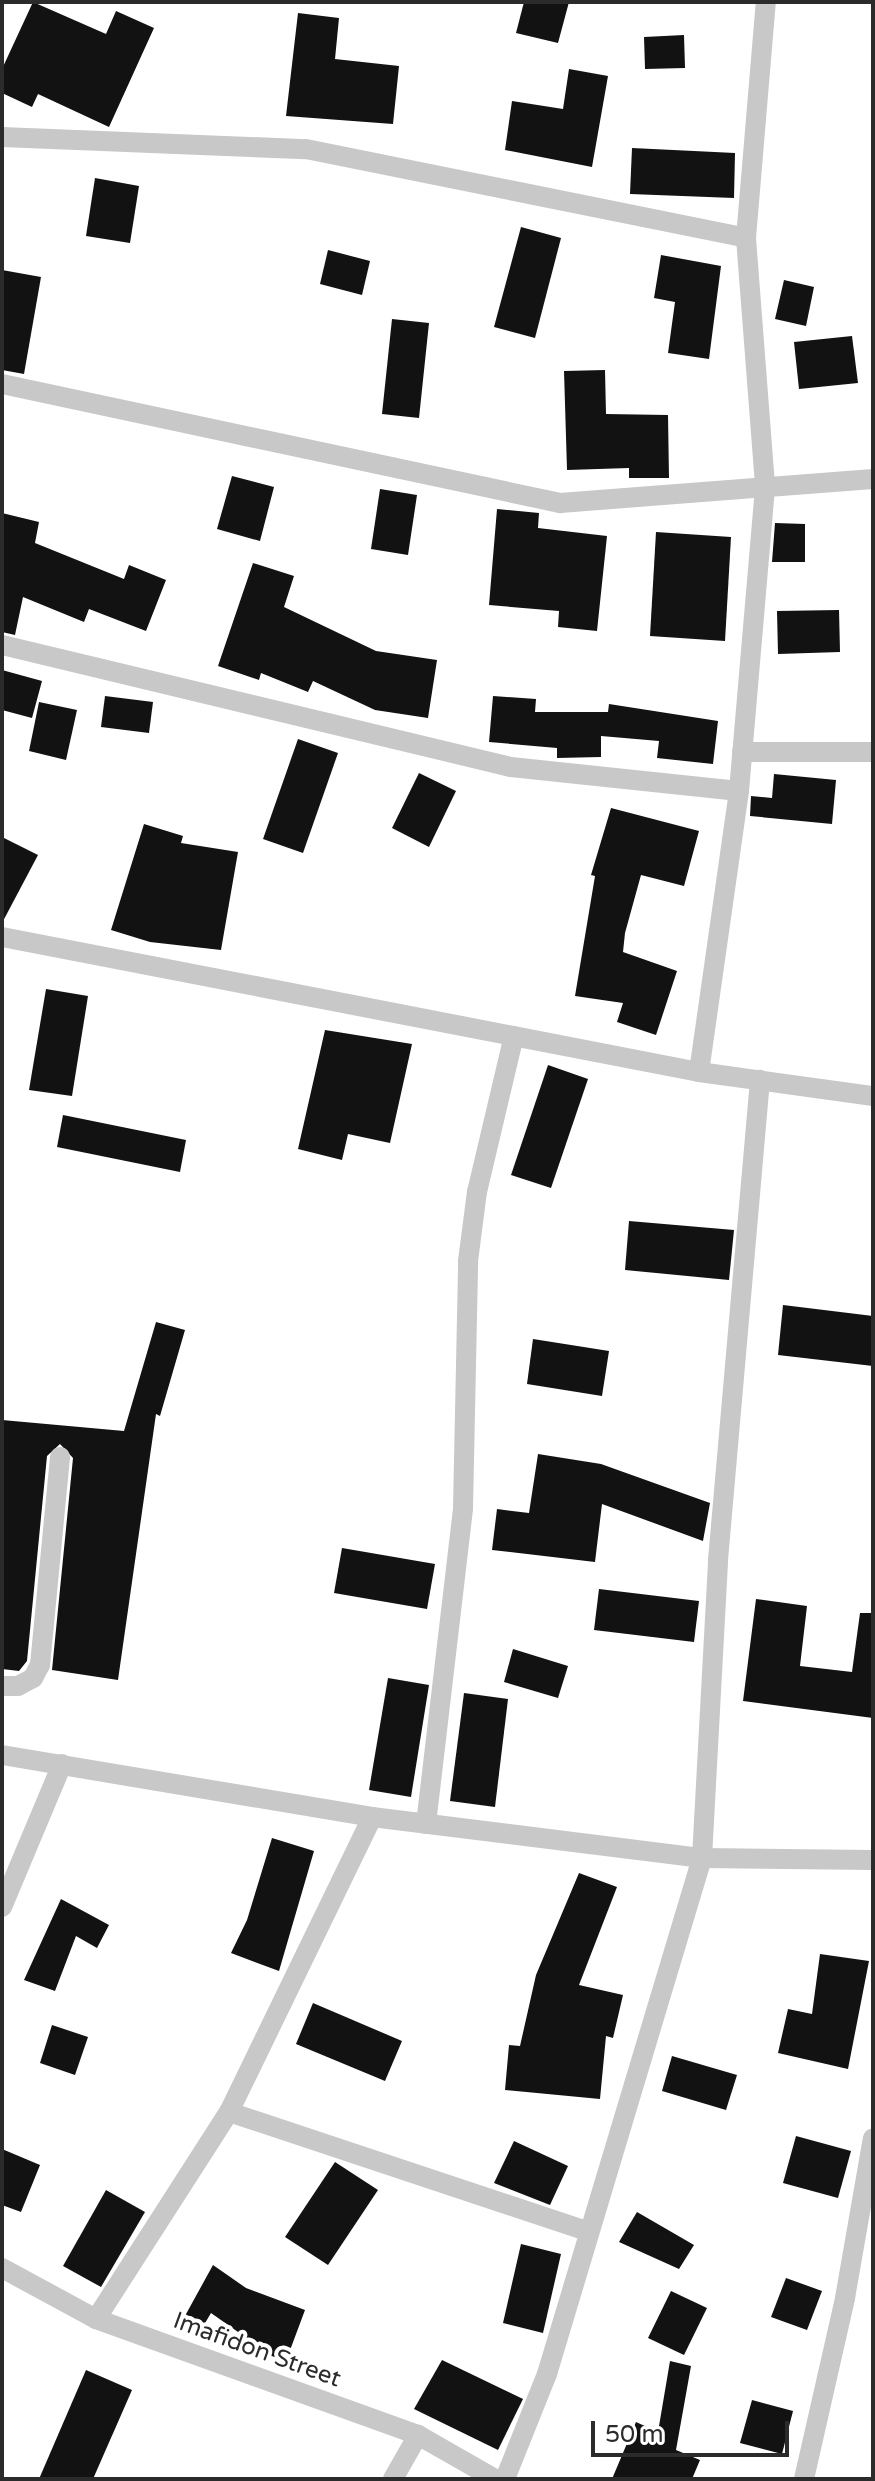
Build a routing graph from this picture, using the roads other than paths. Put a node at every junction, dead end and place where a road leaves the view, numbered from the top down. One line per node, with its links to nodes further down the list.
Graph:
1 (766, 2): 3 (street)
2 (2, 137): 3 (street)
3 (746, 238): 6 (street)
4 (2, 384): 6 (street)
5 (873, 479): 6 (street)
6 (765, 485): 8 (street)
7 (2, 645): 10 (street)
8 (742, 752): 9 (street); 10 (street)
9 (873, 752)
10 (739, 791): 13 (street)
11 (2, 937): 12 (street)
12 (514, 1036): 13 (street); 21 (street)
13 (699, 1072): 14 (street)
14 (760, 1080): 15 (street); 22 (street)
15 (873, 1096)
16 (60, 1457): 17 (street)
17 (2, 1686)
18 (2, 1755): 19 (street)
19 (62, 1764): 20 (street); 24 (street)
20 (372, 1817): 21 (street); 25 (street)
21 (426, 1824): 22 (street)
22 (702, 1858): 23 (street); 27 (street)
23 (873, 1860)
24 (2, 1907)
25 (229, 2112): 27 (street); 29 (street)
26 (873, 2138): 34 (street)
27 (589, 2232): 33 (street)
28 (2, 2268): 29 (street, Imafidon Street)
29 (96, 2319): 30 (street, Imafidon Street)
30 (418, 2435): 31 (street); 32 (street, Imafidon Street)
31 (393, 2479)
32 (495, 2479)
33 (505, 2479)
34 (804, 2479)

